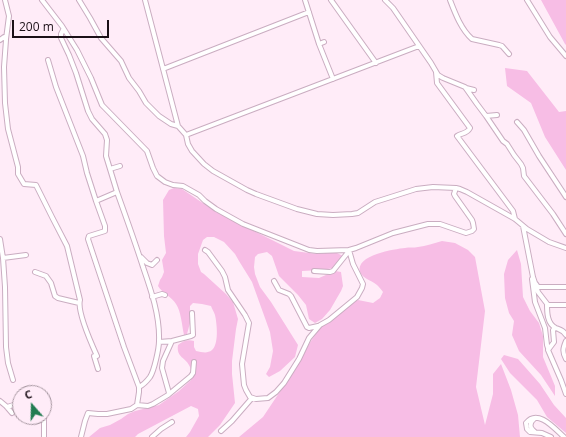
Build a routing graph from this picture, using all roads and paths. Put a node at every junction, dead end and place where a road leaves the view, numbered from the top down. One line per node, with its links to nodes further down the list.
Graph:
1 (5, 0): 12 (street)
2 (42, 0): 11 (street)
3 (79, 0): 30 (street)
4 (145, 0): 20 (street)
5 (305, 0): 10 (street)
6 (331, 0): 19 (street)
7 (385, 0): 15 (street)
8 (450, 0): 16 (street)
9 (527, 0): 17 (street)
10 (309, 12): 14 (street); 20 (street)
11 (63, 30): 33 (street); 46 (street)
12 (3, 39): 35 (street)
13 (324, 42): 14 (street)
14 (319, 44): 22 (street)
15 (419, 46): 19 (street); 21 (street)
16 (509, 54)
17 (566, 56)
18 (48, 60): 39 (street)
19 (376, 62): 22 (street)
20 (163, 69): 30 (street)
21 (436, 72): 23 (street); 40 (street)
22 (333, 79): 31 (street)
23 (466, 88): 24 (street); 26 (street)
24 (474, 90)
25 (483, 104): 26 (street)
26 (479, 107): 27 (street)
27 (486, 116): 28 (street); 42 (street)
28 (497, 116)
29 (518, 122): 38 (street)
30 (178, 126): 31 (street)
31 (186, 135): 36 (street)
32 (120, 166): 33 (street)
33 (110, 169): 37 (street)
34 (33, 180): 35 (street)
35 (36, 185): 61 (street)
36 (456, 188): 40 (street); 46 (street)
37 (117, 192): 39 (street); 48 (street)
38 (566, 197)
39 (96, 201): 80 (street)
40 (516, 219): 41 (street)
41 (523, 226): 44 (street); 51 (street)
42 (566, 234)
43 (0, 239): 49 (street)
44 (566, 248)
45 (205, 250): 83 (street)
46 (349, 250): 52 (street); 66 (street)
47 (26, 255): 49 (street)
48 (139, 255): 50 (street); 60 (street)
49 (3, 258): 58 (street)
50 (157, 260)
51 (532, 270): 55 (street); 75 (street)
52 (314, 271)
53 (35, 272): 61 (street)
54 (274, 281): 67 (street)
55 (535, 284): 56 (street); 62 (street)
56 (566, 287)
57 (0, 288): 58 (street)
58 (5, 288): 71 (street)
59 (165, 295): 60 (street)
60 (152, 298): 73 (street)
61 (79, 303): 78 (street)
62 (547, 304): 63 (street); 68 (street)
63 (566, 305)
64 (192, 313): 74 (street)
65 (323, 319): 67 (street)
66 (320, 325): 67 (street); 83 (street)
67 (315, 327)
68 (554, 329): 69 (street); 75 (street)
69 (566, 335)
70 (0, 338): 71 (street)
71 (6, 338): 79 (street)
72 (566, 341): 76 (street)
73 (159, 342): 74 (street); 80 (street)
74 (172, 342): 81 (street)
75 (548, 348): 82 (street)
76 (566, 359)
77 (194, 362): 81 (street)
78 (98, 369)
79 (13, 380)
80 (139, 387): 86 (street)
81 (169, 394): 86 (street)
82 (566, 394)
83 (252, 398): 91 (street)
84 (0, 401): 87 (street)
85 (12, 405): 87 (street)
86 (137, 405): 93 (street)
87 (7, 407): 88 (street)
88 (12, 413)
89 (172, 422): 94 (street)
90 (44, 425): 92 (street)
91 (221, 431)
92 (44, 437)
93 (81, 437)
94 (152, 437)
95 (551, 437): 96 (street)
96 (564, 437)

